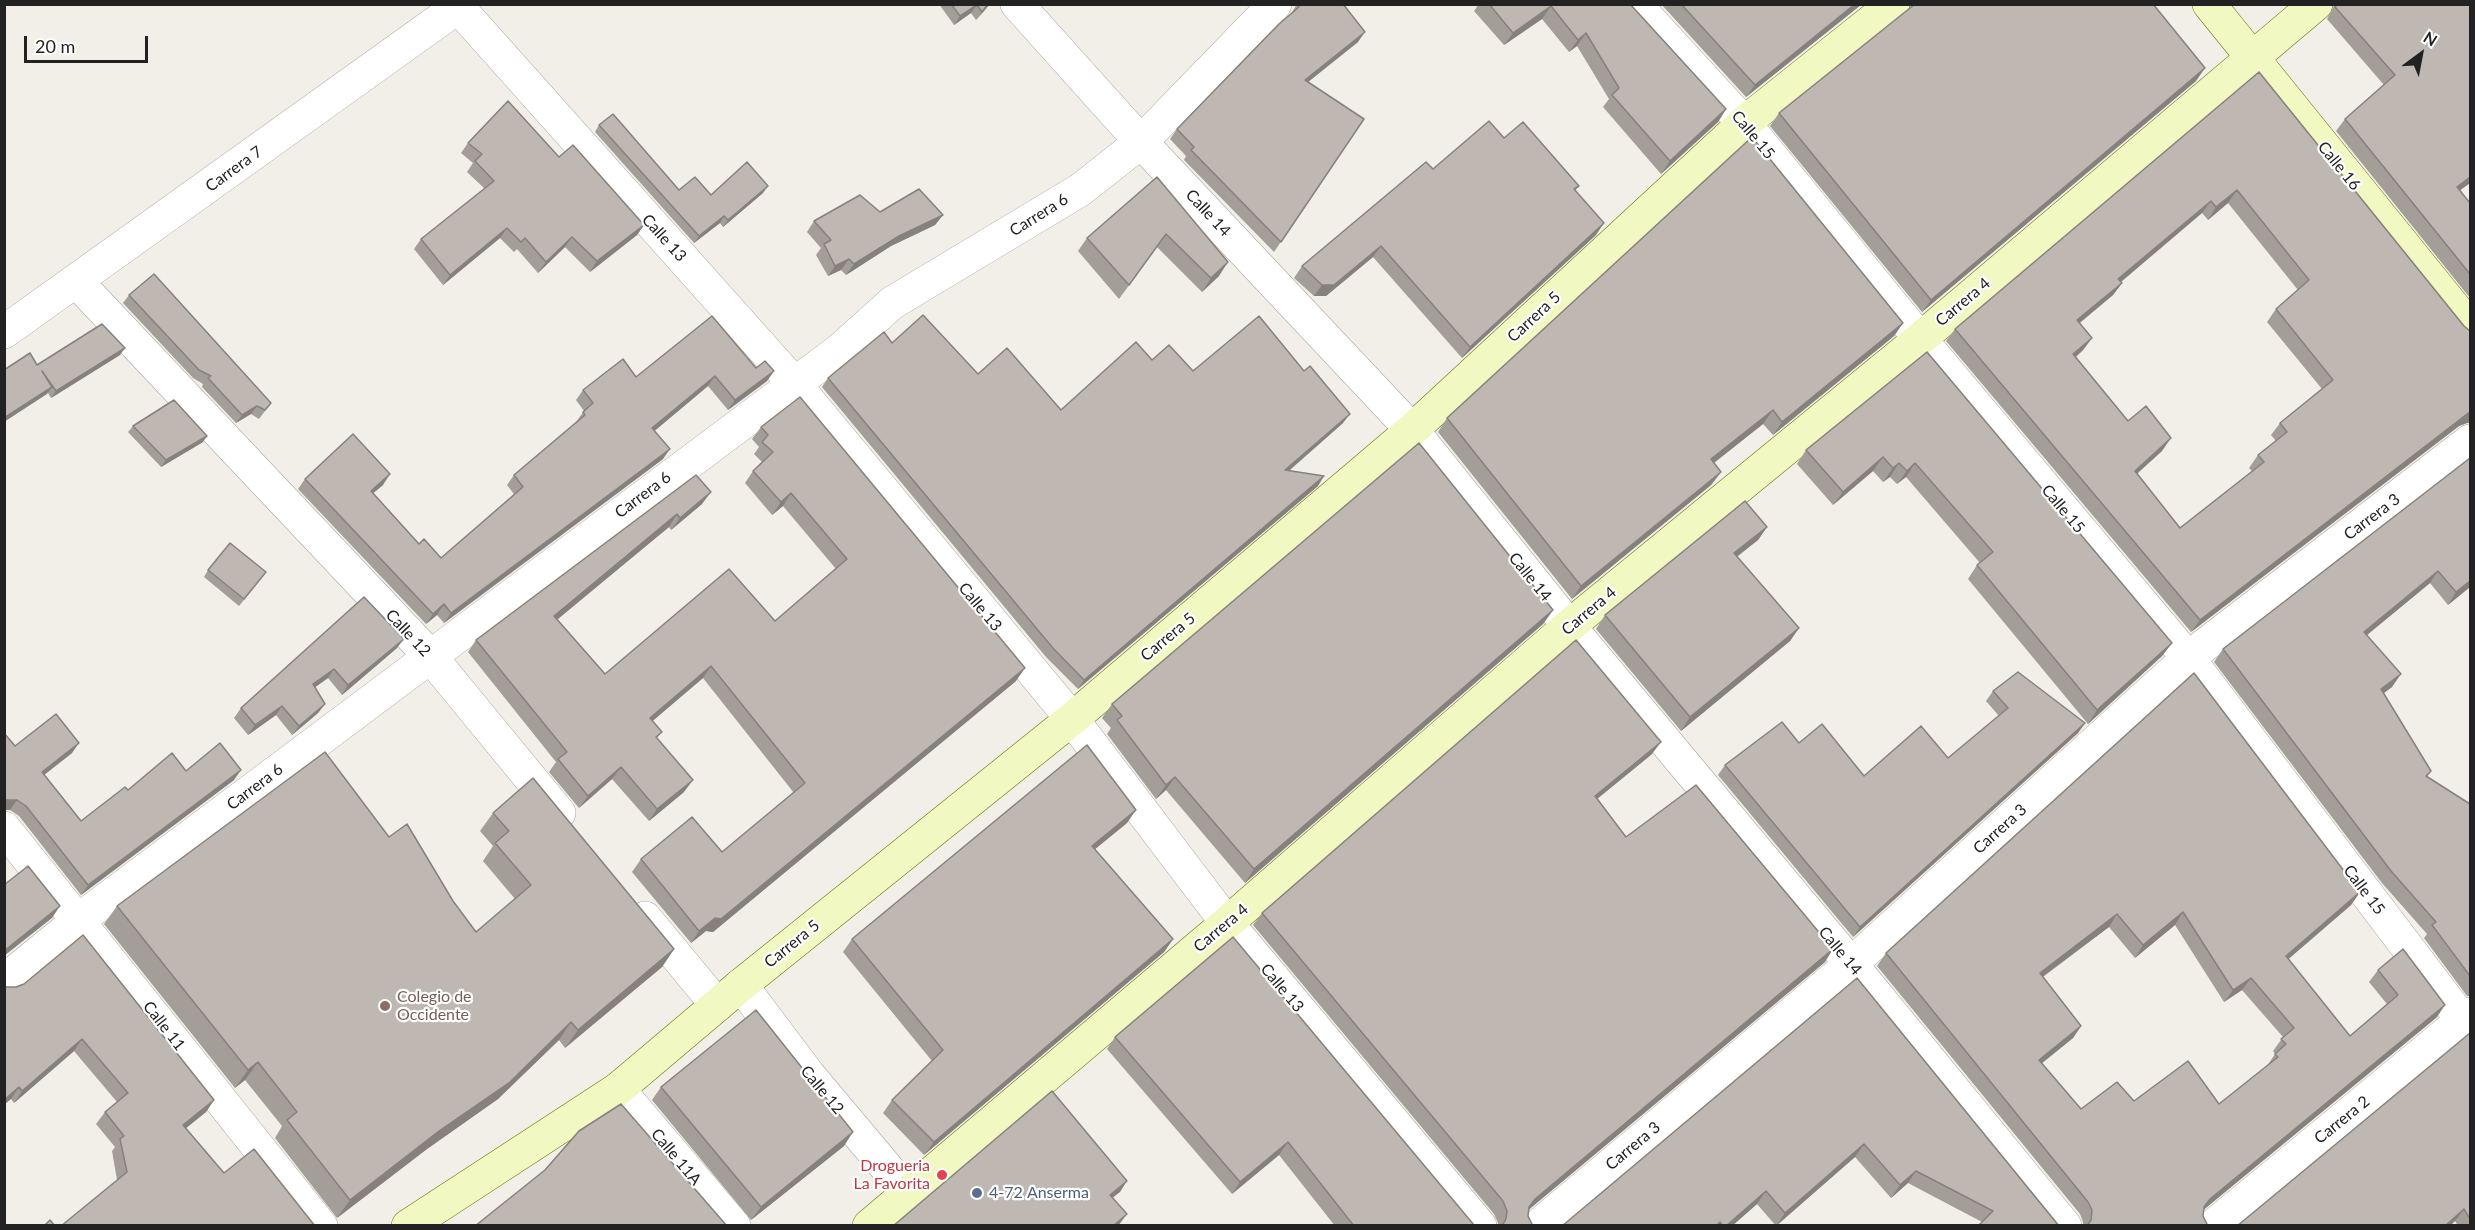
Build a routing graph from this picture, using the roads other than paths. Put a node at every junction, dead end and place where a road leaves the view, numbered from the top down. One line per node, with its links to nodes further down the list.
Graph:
1 (1017, 4): 10 (street, Calle 14)
2 (1275, 4): 10 (street, Carrera 6)
3 (1635, 4): 9 (street, Calle 15)
4 (1893, 4): 9 (street, Carrera 5)
5 (2209, 4): 8 (street, Calle 16)
6 (2316, 4): 8 (street, Carrera 4)
7 (460, 6): 11 (street, Carrera 7); 15 (street, Calle 13)
8 (2251, 57): 12 (street, Calle 16); 14 (street, Carrera 4)
9 (1744, 123): 14 (street, Calle 15); 16 (street, Carrera 5)
10 (1141, 142): 15 (street, Carrera 6); 16 (street, Calle 14)
11 (77, 282): 13 (street, Carrera 7); 19 (street, Calle 12)
12 (2470, 327)
13 (4, 332)
14 (1920, 339): 18 (street, Carrera 4); 20 (street, Calle 15)
15 (793, 382): 19 (street, Carrera 6); 21 (street, Calle 13)
16 (1412, 430): 18 (street, Calle 14); 21 (street, Carrera 5)
17 (2470, 441): 20 (street, Carrera 3)
18 (1569, 626): 26 (street, Carrera 4); 27 (street, Calle 14)
19 (430, 656): 23 (street, Calle 12); 25 (street, Carrera 6)
20 (2188, 658): 27 (street, Carrera 3); 30 (street, Calle 15)
21 (1072, 719): 26 (street, Calle 13); 29 (street, Carrera 5)
22 (4, 828): 25 (street, Calle 11)
23 (581, 840)
24 (626, 895): 29 (street, Calle 12)
25 (80, 919): 28 (street, Carrera 6); 34 (street, Calle 11)
26 (1227, 923): 32 (street, Carrera 4); 37 (street, Calle 13)
27 (1851, 964): 38 (street, Carrera 3); 39 (street, Calle 14)
28 (4, 981)
29 (729, 995): 31 (street, Carrera 5); 32 (street, Calle 12)
30 (2468, 1021): 40 (street, Carrera 2)
31 (618, 1089): 35 (street, Carrera 5); 36 (street, Calle 11A)
32 (908, 1192): 33 (street, Carrera 4)
33 (881, 1222)
34 (321, 1226)
35 (408, 1226)
36 (734, 1226)
37 (1480, 1226)
38 (1538, 1226)
39 (2065, 1226)
40 (2213, 1226)

